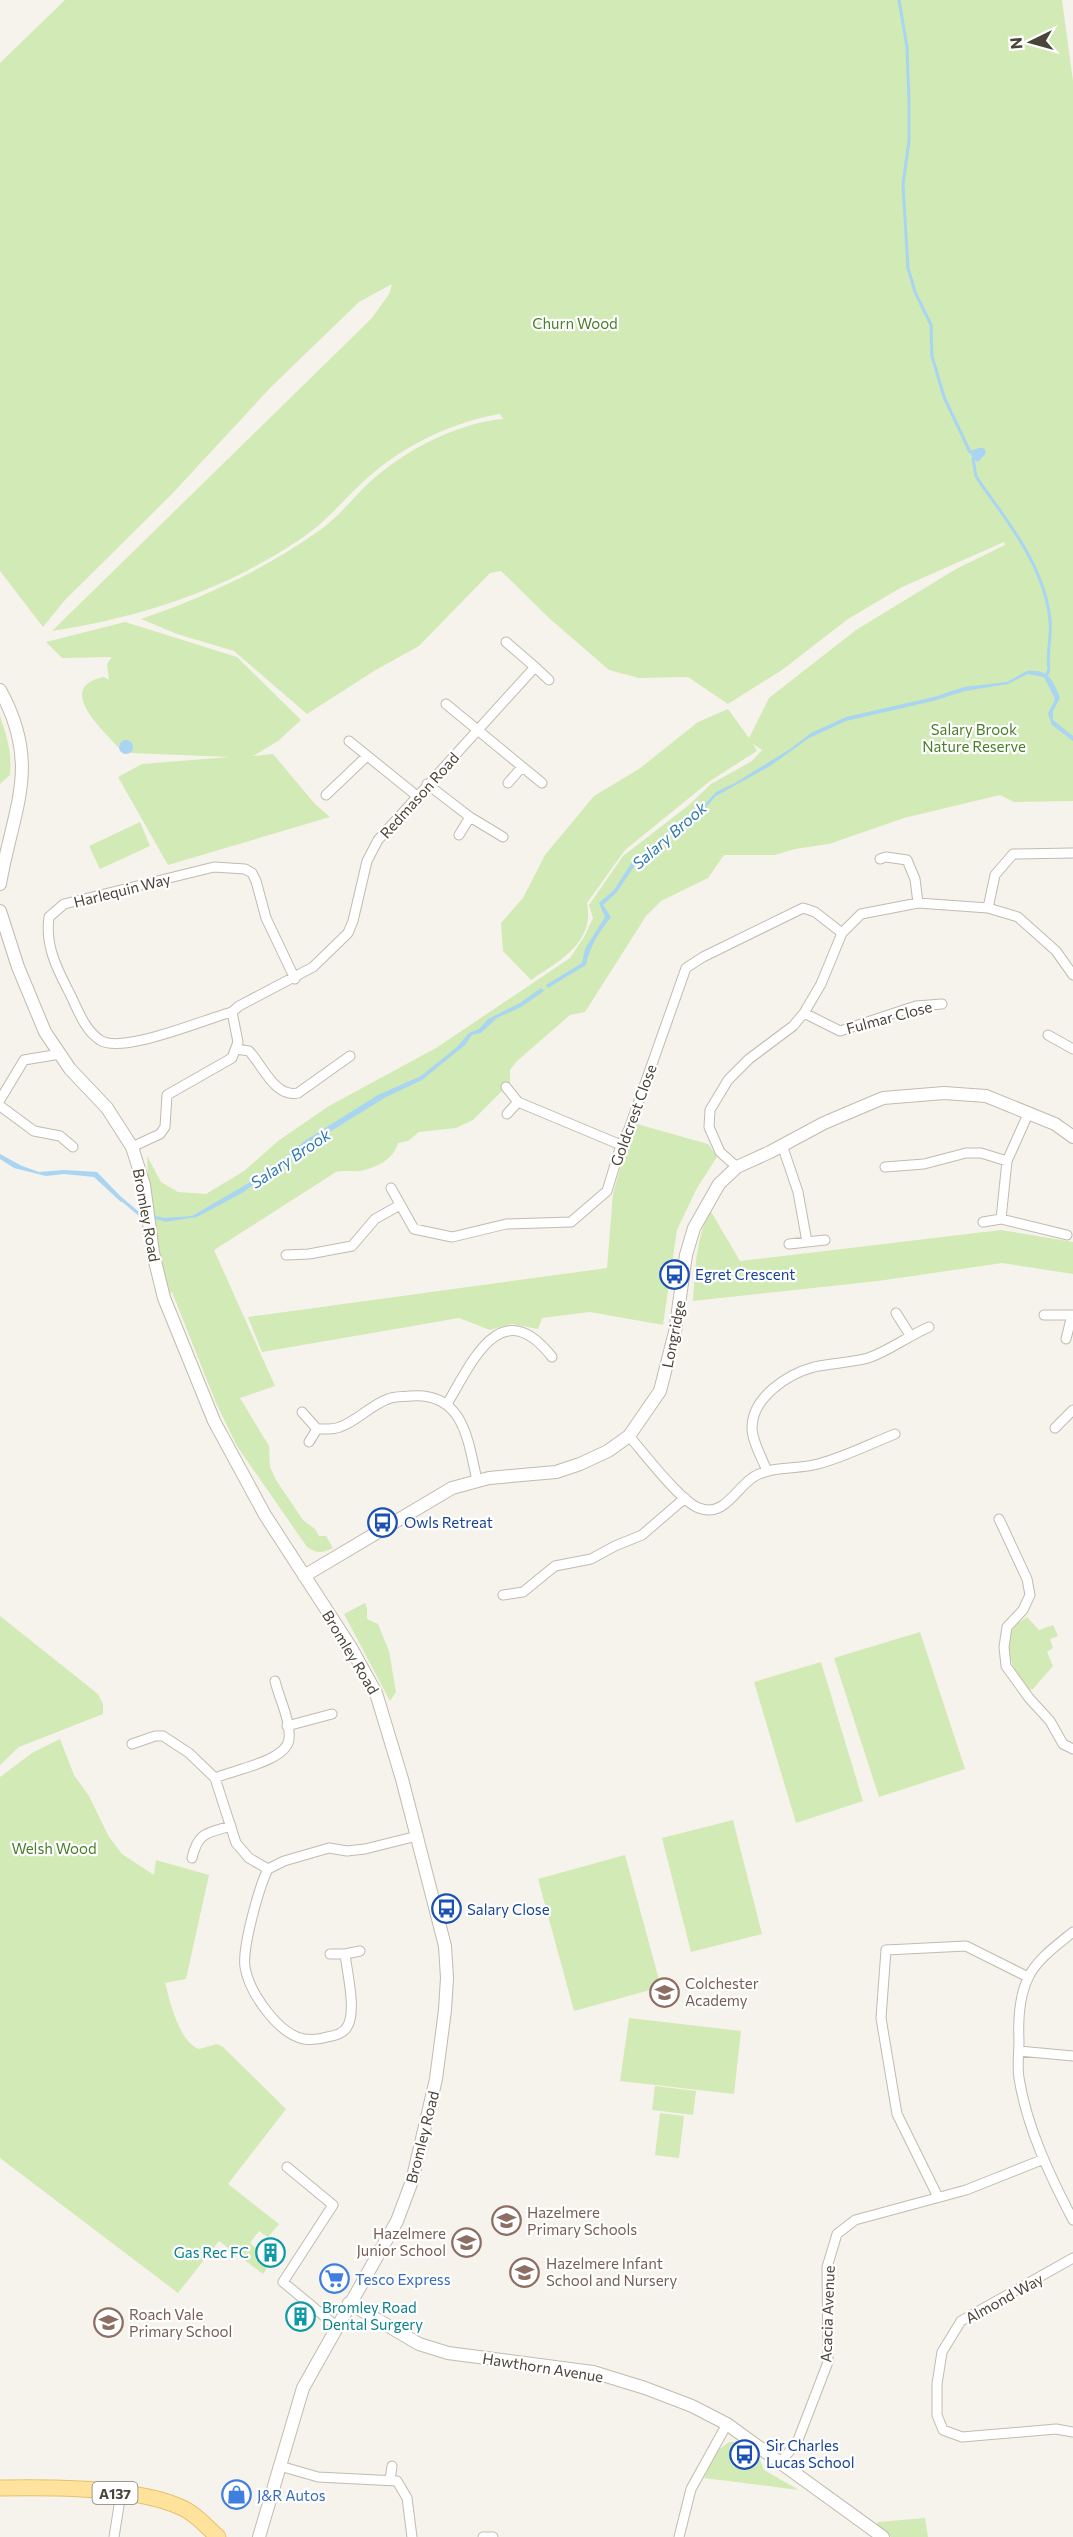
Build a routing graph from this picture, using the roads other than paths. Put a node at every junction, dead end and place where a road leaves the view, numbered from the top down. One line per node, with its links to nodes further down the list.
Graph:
1 (506, 642): 2 (street)
2 (535, 667): 3 (street); 6 (street, Redmason Road)
3 (549, 680)
4 (0, 690): 20 (street)
5 (446, 704): 6 (street)
6 (477, 730): 9 (street); 12 (street, Redmason Road)
7 (349, 741): 8 (street)
8 (367, 756): 13 (street); 14 (street)
9 (522, 767): 10 (street); 11 (street)
10 (508, 783)
11 (542, 783)
12 (427, 784): 14 (street, Redmason Road); 15 (street)
13 (326, 795)
14 (417, 796): 26 (street, Redmason Road)
15 (470, 817): 16 (street); 17 (street)
16 (459, 835)
17 (503, 837)
18 (1073, 853): 22 (street)
19 (880, 859): 21 (street)
20 (0, 884)
21 (918, 903): 22 (street); 24 (street)
22 (988, 908): 25 (street)
23 (0, 911): 33 (street, Bromley Road)
24 (842, 933): 29 (street); 42 (street, Goldcrest Close)
25 (1073, 975)
26 (295, 979): 28 (street, Redmason Road); 28 (street, Harlequin Way)
27 (942, 1004): 29 (street, Fulmar Close)
28 (232, 1012): 31 (street)
29 (804, 1013): 47 (street)
30 (1048, 1035): 32 (street)
31 (236, 1049): 34 (street); 45 (street)
32 (1073, 1049)
33 (60, 1054): 36 (street); 45 (street, Bromley Road)
34 (350, 1056)
35 (506, 1087): 37 (street)
36 (0, 1100)
37 (518, 1102): 40 (street); 42 (street)
38 (0, 1106): 44 (street)
39 (1029, 1112): 41 (street, Longridge); 43 (street, Longridge); 46 (street)
40 (507, 1114)
41 (1073, 1137)
42 (621, 1145): 50 (street, Goldcrest Close)
43 (782, 1145): 47 (street, Longridge); 55 (street)
44 (73, 1147)
45 (132, 1147): 77 (street, Bromley Road)
46 (1007, 1161): 48 (street); 51 (street)
47 (736, 1167): 71 (street, Longridge)
48 (885, 1167)
49 (391, 1188): 50 (street, Goldcrest Close)
50 (400, 1205): 57 (street)
51 (1001, 1219): 52 (street); 53 (street)
52 (983, 1222)
53 (1067, 1235)
54 (825, 1240): 55 (street)
55 (807, 1242): 56 (street)
56 (789, 1244)
57 (286, 1255)
58 (896, 1313): 62 (street)
59 (1044, 1314): 60 (street)
60 (1072, 1315): 63 (street)
61 (929, 1327): 62 (street)
62 (910, 1335): 73 (street)
63 (1066, 1339)
64 (552, 1357): 65 (street)
65 (447, 1404): 69 (street); 74 (street)
66 (1073, 1410): 68 (street)
67 (302, 1412): 69 (street)
68 (1055, 1428)
69 (316, 1429): 72 (street)
70 (895, 1434): 73 (street)
71 (629, 1436): 74 (street, Longridge); 75 (street)
72 (309, 1442)
73 (767, 1471): 75 (street)
74 (477, 1480): 77 (street, Longridge)
75 (685, 1498): 78 (street)
76 (999, 1519): 83 (street)
77 (304, 1576): 86 (street, Bromley Road)
78 (503, 1595)
79 (275, 1681): 81 (street)
80 (332, 1714): 81 (street)
81 (287, 1726): 84 (street)
82 (132, 1744): 84 (street)
83 (1073, 1749)
84 (215, 1778): 85 (street)
85 (231, 1826): 87 (street); 88 (street)
86 (417, 1836): 88 (street); 101 (street, Bromley Road)
87 (192, 1858)
88 (268, 1869): 92 (street)
89 (1073, 1932): 93 (street)
90 (360, 1951): 92 (street)
91 (330, 1954): 92 (street)
92 (345, 1954)
93 (1028, 1977): 94 (street); 98 (street)
94 (1019, 2051): 95 (street); 96 (street)
95 (1073, 2056)
96 (1044, 2159): 98 (street, Acacia Avenue); 99 (street)
97 (287, 2168): 102 (street)
98 (938, 2197): 105 (street, Acacia Avenue)
99 (1073, 2220)
100 (1073, 2258): 104 (street, Almond Way)
101 (349, 2303): 102 (street, Bromley Road); 103 (street, Hawthorn Avenue)
102 (336, 2326): 106 (street, Bromley Road)
103 (727, 2424): 105 (street, Hawthorn Avenue); 117 (street)
104 (1073, 2432)
105 (781, 2462): 118 (street, Hawthorn Avenue)
106 (280, 2466): 108 (street); 113 (street, Bromley Road)
107 (392, 2466): 108 (street)
108 (390, 2480): 114 (street)
109 (0, 2488): 110 (main road, A137)
110 (121, 2493): 111 (street); 112 (main road, A137)
111 (114, 2537)
112 (218, 2537)
113 (259, 2537)
114 (412, 2537)
115 (483, 2537): 116 (street)
116 (493, 2537)
117 (679, 2537)
118 (883, 2537)

